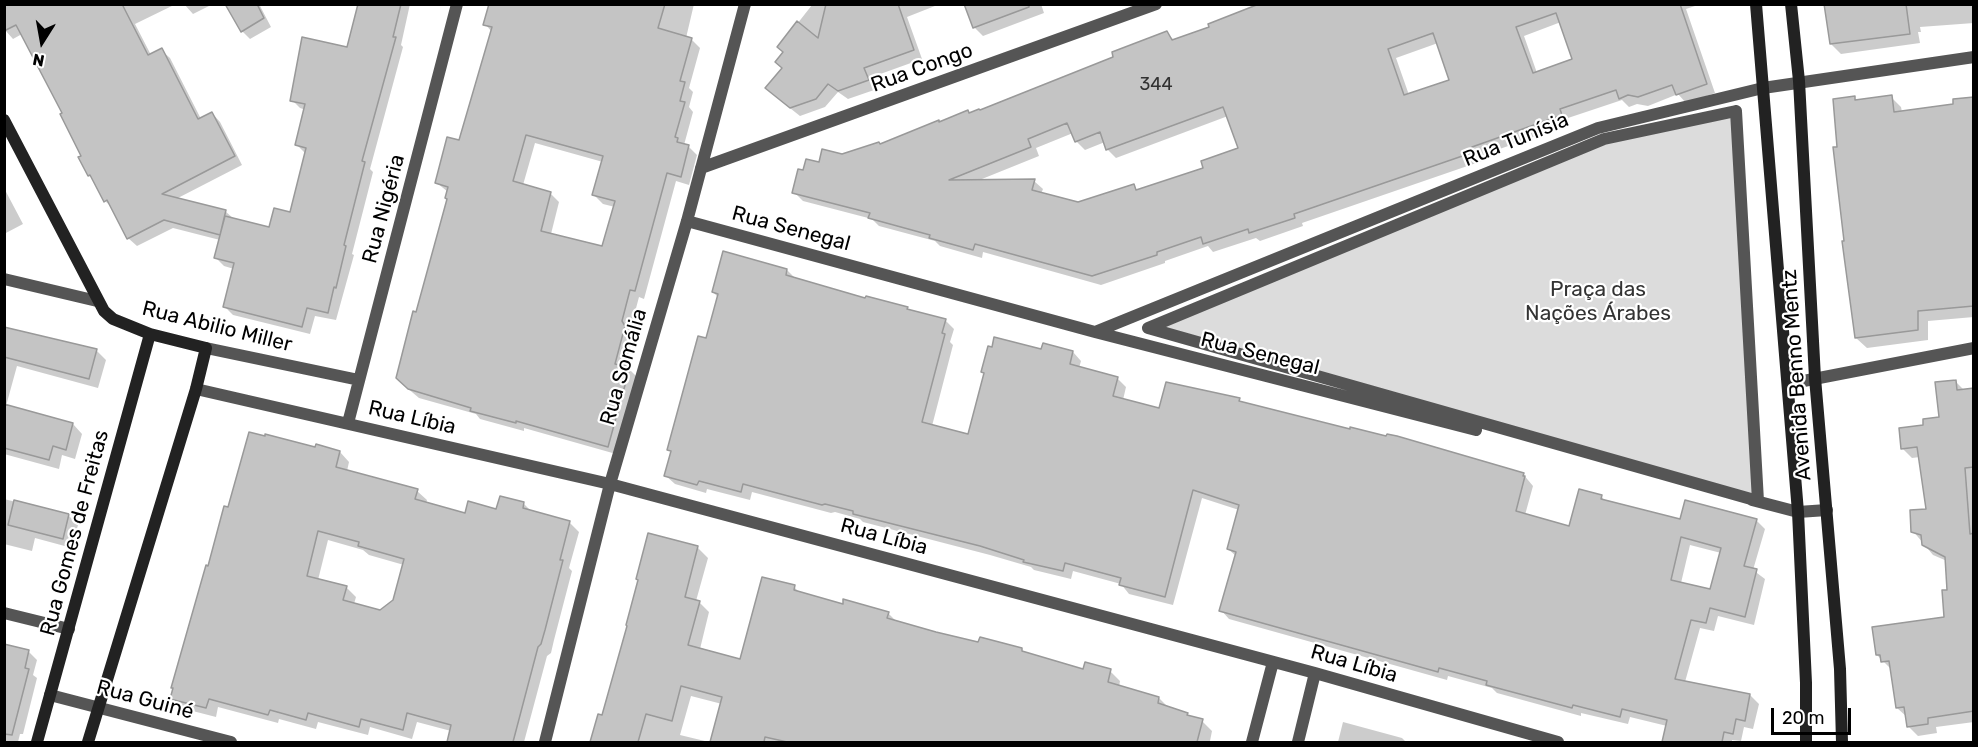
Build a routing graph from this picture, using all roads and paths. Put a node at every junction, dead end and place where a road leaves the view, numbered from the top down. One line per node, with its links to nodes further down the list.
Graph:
1 (457, 4): 19 (street, Rua Nigéria)
2 (745, 4): 10 (street, Rua Somália)
3 (1156, 4): 10 (street, Rua Congo)
4 (1756, 4): 8 (street, Avenida Benno Mentz)
5 (1791, 4): 7 (street, Avenida Benno Mentz)
6 (1974, 57): 7 (street, Rua Tunísia)
7 (1798, 81): 8 (street, Rua Tunísia); 18 (street, Avenida Benno Mentz)
8 (1762, 88): 14 (street, Rua Tunísia); 20 (street, Avenida Benno Mentz)
9 (4, 120): 13 (street, Rua Abilio Miller)
10 (701, 168): 11 (street, Rua Somália)
11 (687, 221): 14 (street, Rua Senegal); 23 (street, Rua Somália)
12 (4, 279): 13 (street)
13 (98, 301): 15 (street, Rua Abilio Miller)
14 (1095, 332): 26 (street, Rua Senegal)
15 (150, 334): 16 (street, Rua Abilio Miller); 28 (street, Rua Gomes de Freitas)
16 (206, 348): 19 (street, Rua Abilio Miller); 21 (street)
17 (1974, 348): 18 (street)
18 (1815, 378): 20 (street); 25 (street, Avenida Benno Mentz)
19 (359, 380): 22 (street, Rua Nigéria)
20 (1788, 384): 26 (street, Avenida Benno Mentz)
21 (196, 389): 22 (street, Rua Líbia); 32 (street)
22 (348, 423): 23 (street, Rua Líbia)
23 (610, 484): 29 (street, Rua Líbia); 36 (street, Rua Somália)
24 (1758, 501): 24 (street)
25 (1827, 510): 26 (street, Rua Senegal); 41 (street, Avenida Benno Mentz)
26 (1798, 512): 40 (street, Avenida Benno Mentz)
27 (4, 613): 28 (street)
28 (69, 629): 31 (street, Rua Gomes de Freitas)
29 (1273, 662): 30 (street, Rua Líbia); 37 (street)
30 (1316, 673): 38 (street); 39 (street, Rua Líbia)
31 (50, 695): 32 (street, Rua Guiné); 33 (street, Rua Gomes de Freitas)
32 (98, 707): 34 (street); 35 (street, Rua Guiné)
33 (37, 742)
34 (88, 742)
35 (231, 742)
36 (545, 742)
37 (1252, 742)
38 (1298, 742)
39 (1558, 742)
40 (1806, 742)
41 (1842, 742)

